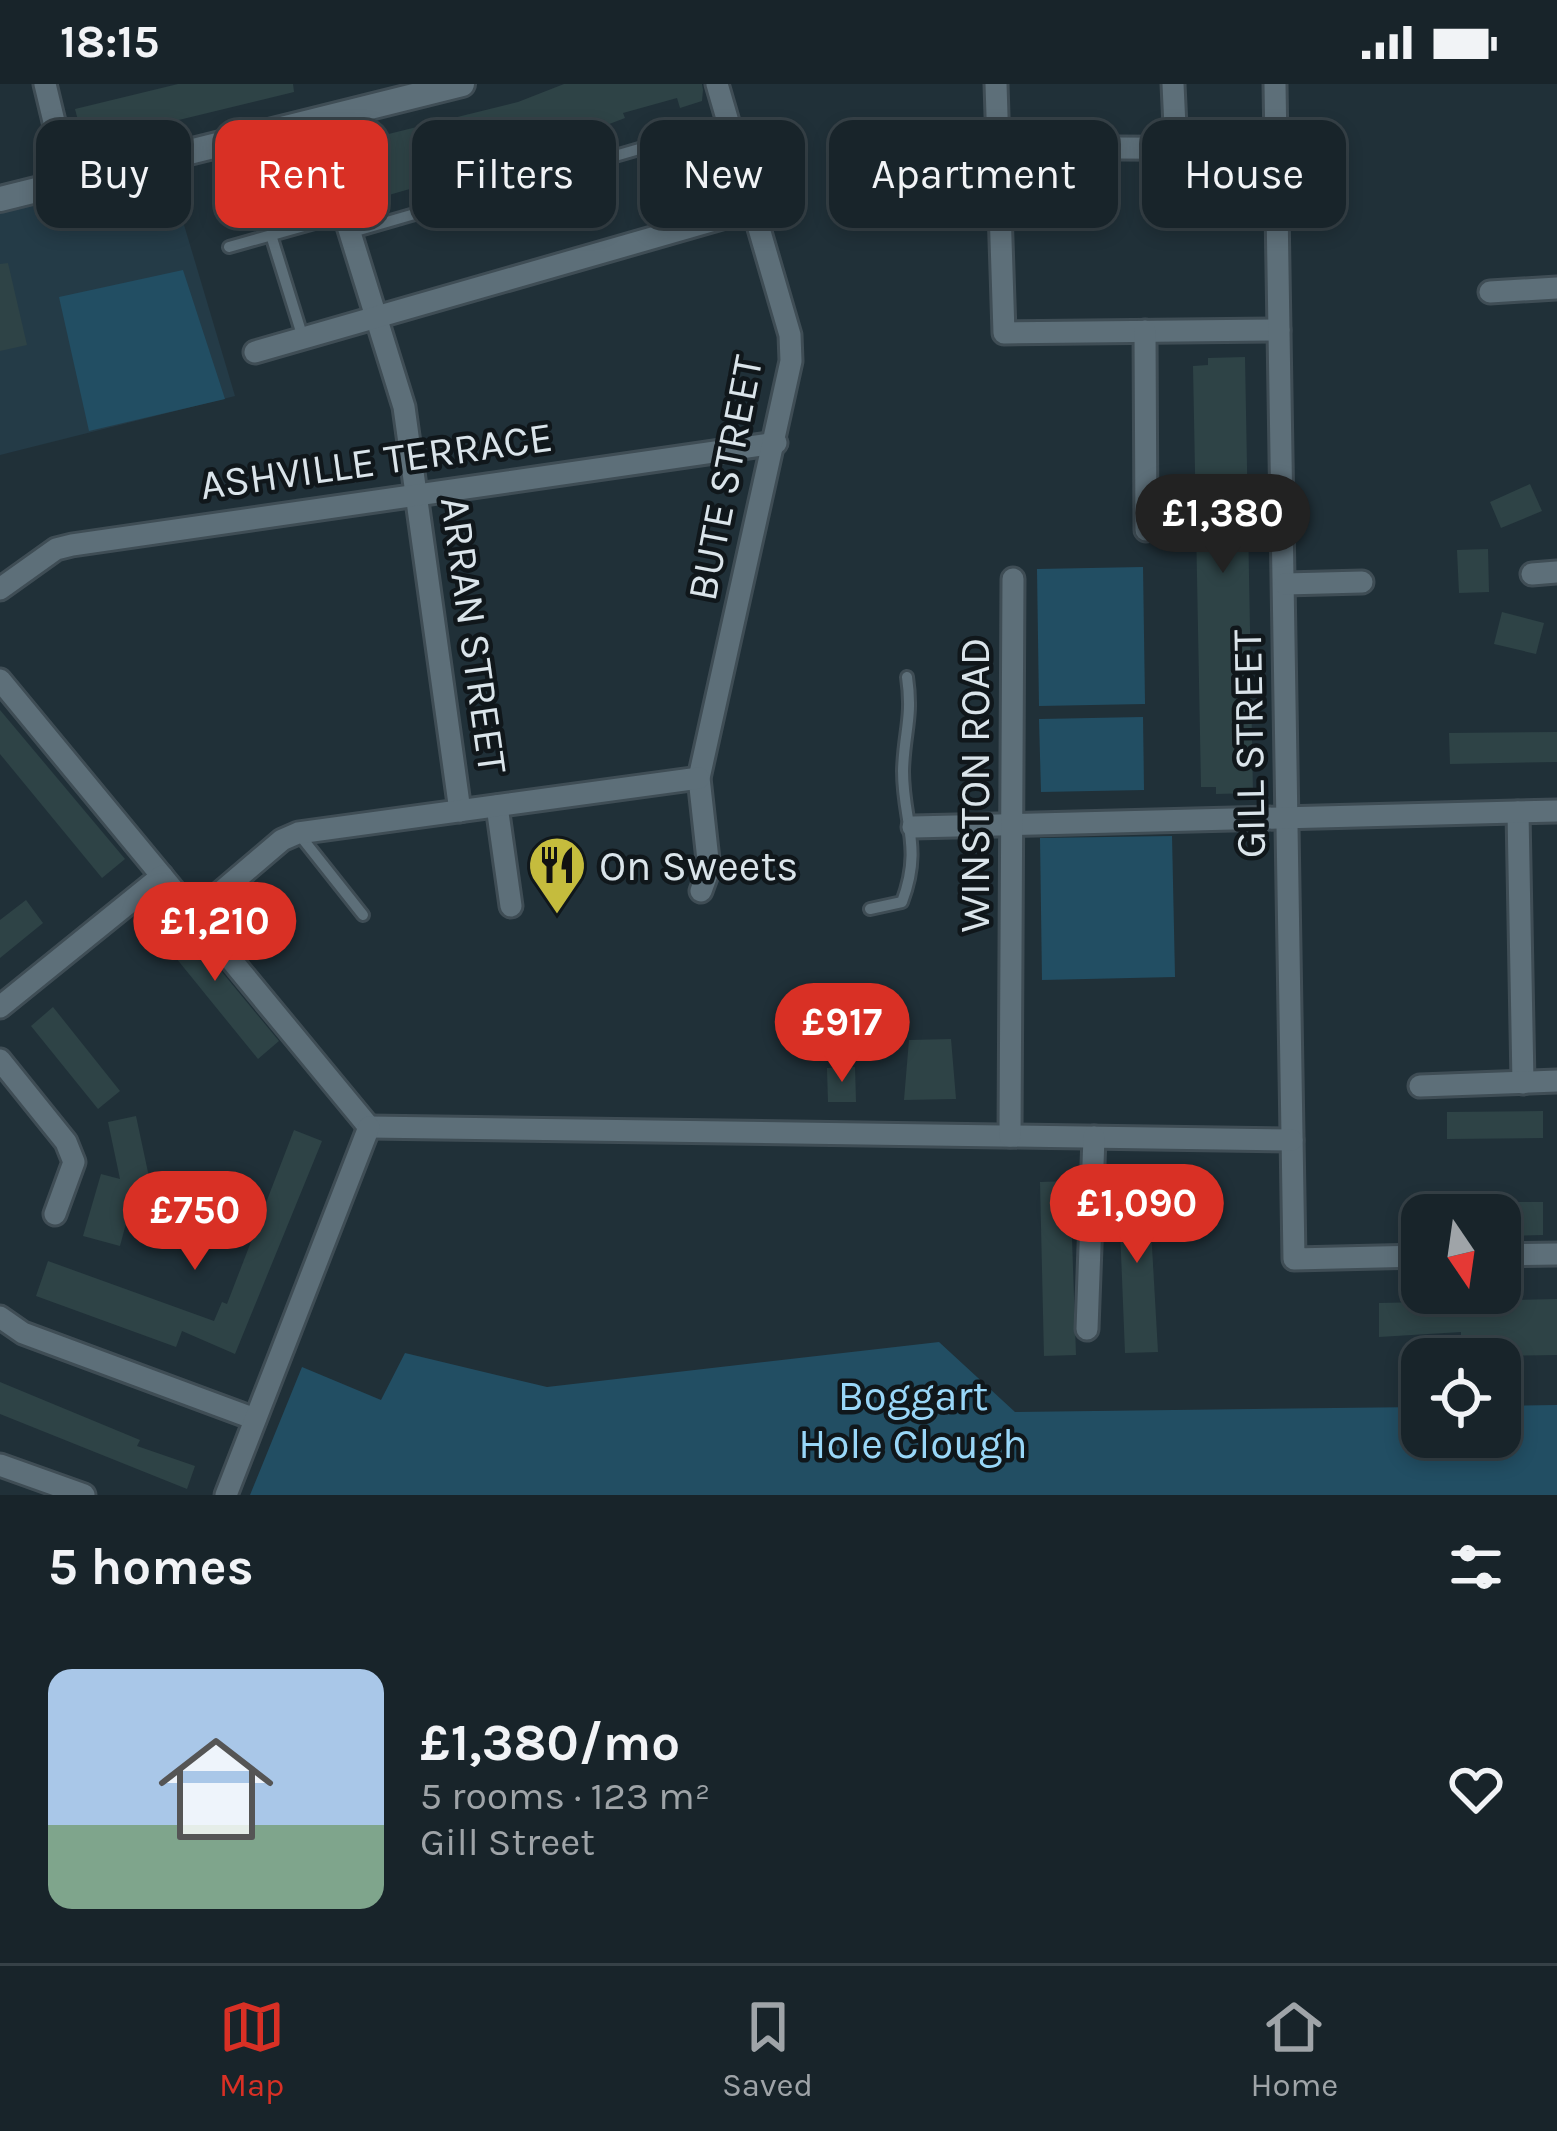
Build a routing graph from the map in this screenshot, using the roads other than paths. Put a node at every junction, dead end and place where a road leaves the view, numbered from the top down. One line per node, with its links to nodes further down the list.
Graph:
1 (45, 84): 8 (street)
2 (462, 84): 7 (street)
3 (717, 84): 10 (street, BUTE STREET)
4 (996, 84): 30 (street)
5 (1174, 84): 11 (street)
6 (1275, 84): 12 (street, GILL STREET)
7 (429, 88): 9 (street)
8 (54, 120)
9 (326, 120)
10 (728, 120)
11 (1175, 120)
12 (1276, 120)
13 (640, 146): 18 (lane)
14 (1119, 148): 15 (street)
15 (1142, 148)
16 (36, 191): 17 (street)
17 (0, 199)
18 (388, 213)
19 (319, 228): 24 (lane)
20 (347, 228): 28 (street, ARRAN STREET)
21 (687, 228): 28 (street)
22 (759, 228): 33 (street, BUTE STREET)
23 (1277, 228): 29 (street, GILL STREET)
24 (271, 235): 25 (lane); 31 (lane)
25 (229, 247)
26 (1557, 288): 27 (street)
27 (1490, 292)
28 (377, 318): 31 (street); 34 (street, ARRAN STREET)
29 (1279, 330): 30 (street); 40 (street, GILL STREET)
30 (1145, 331): 35 (street)
31 (303, 338): 32 (street)
32 (255, 352)
33 (776, 443): 34 (street, ASHVILLE TERRACE); 44 (street, BUTE STREET)
34 (417, 491): 41 (street, ASHVILLE TERRACE); 46 (street, ARRAN STREET)
35 (1145, 530)
36 (1557, 572): 37 (street)
37 (1532, 574)
38 (1013, 579): 50 (street, WINSTON ROAD)
39 (1362, 582): 40 (street)
40 (1285, 584): 49 (street, GILL STREET)
41 (0, 589)
42 (907, 676): 51 (lane)
43 (0, 680): 53 (street)
44 (698, 778): 45 (street); 54 (street, BUTE STREET)
45 (497, 806): 46 (street); 55 (street)
46 (460, 811): 52 (street)
47 (1557, 811): 48 (street)
48 (1518, 812): 49 (street); 62 (street)
49 (1288, 818): 50 (street); 67 (street, GILL STREET)
50 (1016, 824): 51 (street); 65 (street, WINSTON ROAD)
51 (913, 827): 56 (lane)
52 (298, 833): 57 (street); 58 (lane)
53 (162, 876): 57 (street); 59 (street)
54 (701, 891)
55 (511, 906)
56 (870, 909)
57 (194, 915): 64 (street)
58 (363, 915)
59 (0, 1007)
60 (0, 1060): 68 (street)
61 (1557, 1081): 62 (street)
62 (1523, 1083): 63 (street)
63 (1420, 1086)
64 (369, 1127): 65 (street); 74 (street)
65 (1010, 1136): 66 (street)
66 (1094, 1137): 67 (street); 73 (street)
67 (1292, 1140): 71 (street, GILL STREET)
68 (56, 1214)
69 (1557, 1254): 70 (street)
70 (1521, 1255)
71 (1401, 1256)
72 (0, 1317): 74 (street)
73 (1088, 1329)
74 (255, 1420): 77 (street)
75 (0, 1465): 76 (street)
76 (84, 1495)
77 (226, 1495)

